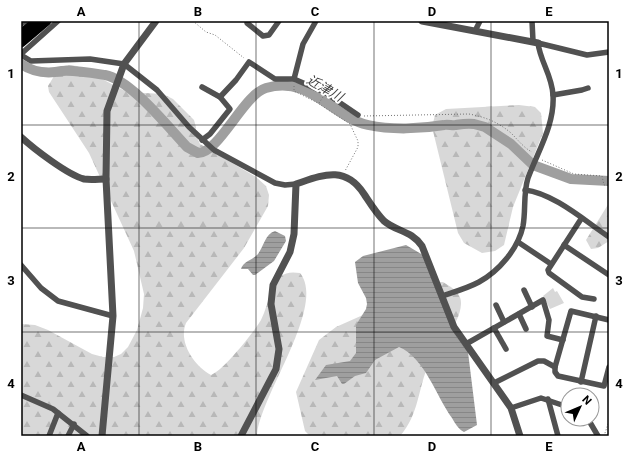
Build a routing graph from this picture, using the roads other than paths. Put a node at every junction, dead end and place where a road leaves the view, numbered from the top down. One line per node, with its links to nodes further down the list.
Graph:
1 (25, 21): 12 (street)
2 (36, 21): 14 (highway)
3 (47, 21): 16 (highway)
4 (58, 21): 18 (street)
5 (156, 21): 19 (street)
6 (247, 21): 7 (street)
7 (279, 21)
8 (316, 21): 20 (street)
9 (422, 21): 13 (street)
10 (480, 21): 13 (street)
11 (532, 21): 15 (street)
12 (21, 24)
13 (475, 31): 15 (street)
14 (21, 34)
15 (536, 42): 17 (street); 23 (street)
16 (21, 43)
17 (609, 52)
18 (21, 54): 19 (street)
19 (123, 67): 27 (street); 28 (street)
20 (294, 79): 24 (street); 25 (street)
21 (202, 86): 24 (street)
22 (588, 88): 23 (street)
23 (553, 95): 30 (street)
24 (220, 97): 27 (street)
25 (358, 115)
26 (21, 138): 28 (street)
27 (202, 140): 29 (street)
28 (106, 179): 44 (street)
29 (296, 184): 39 (street); 69 (street)
30 (525, 190): 31 (street); 33 (street)
31 (582, 219): 32 (street); 34 (street)
32 (609, 237)
33 (518, 242): 35 (street); 39 (street)
34 (564, 245): 35 (street); 37 (street)
35 (551, 264): 40 (street)
36 (21, 265): 44 (street)
37 (609, 275)
38 (524, 290): 42 (street)
39 (442, 296): 51 (street)
40 (594, 299)
41 (496, 305): 47 (street)
42 (532, 306): 43 (street); 50 (street)
43 (519, 314): 47 (street); 49 (street)
44 (112, 316): 68 (street)
45 (596, 316): 46 (street); 50 (street); 55 (street)
46 (609, 320)
47 (504, 322): 48 (street)
48 (494, 328): 51 (street); 52 (street)
49 (526, 329)
50 (562, 340): 53 (street)
51 (466, 344): 56 (street)
52 (506, 349)
53 (555, 367): 55 (street); 56 (street)
54 (609, 367): 57 (street)
55 (581, 382): 57 (street)
56 (494, 383): 61 (street)
57 (606, 387)
58 (21, 395): 62 (street)
59 (548, 399): 60 (street); 61 (street); 71 (street)
60 (560, 404)
61 (511, 408): 70 (street)
62 (58, 413): 63 (street); 65 (street)
63 (74, 424): 66 (street); 67 (street)
64 (593, 427): 72 (street)
65 (49, 436)
66 (68, 436)
67 (87, 436)
68 (102, 436)
69 (241, 436)
70 (520, 436)
71 (558, 436)
72 (598, 436)

